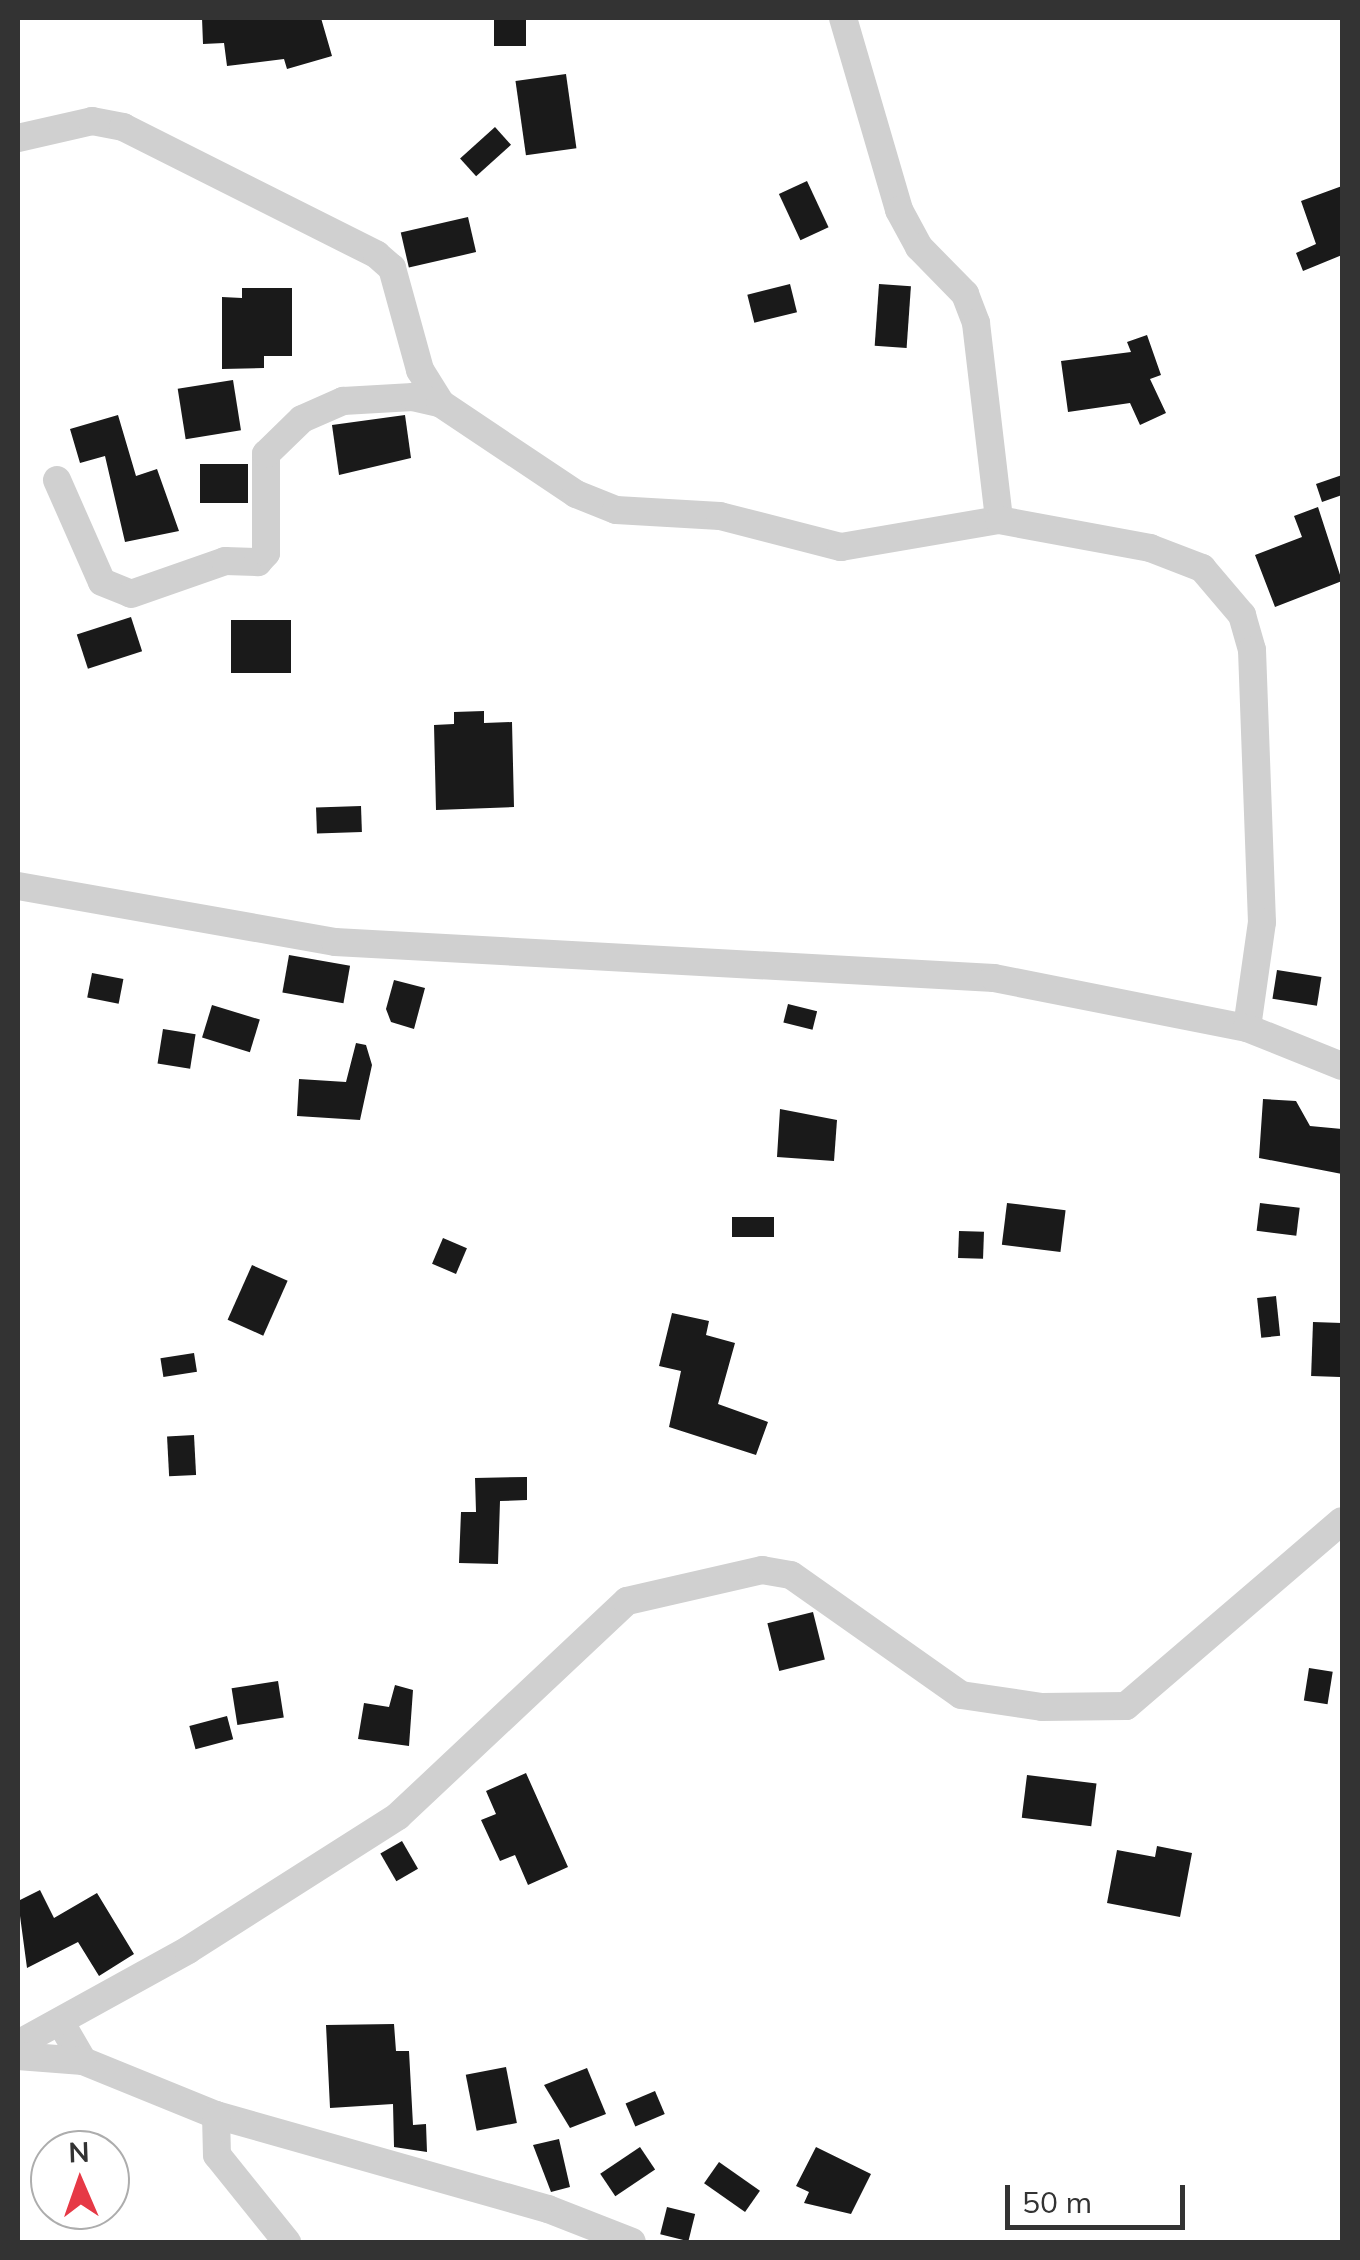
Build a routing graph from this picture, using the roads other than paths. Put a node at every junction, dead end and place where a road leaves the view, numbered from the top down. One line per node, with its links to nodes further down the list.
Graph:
1 (843, 18): 5 (street)
2 (18, 138): 3 (street)
3 (441, 404): 4 (street); 5 (street)
4 (57, 480)
5 (999, 520): 7 (street)
6 (18, 886): 7 (street)
7 (1247, 1028): 8 (street)
8 (1342, 1066)
9 (1342, 1521): 10 (street)
10 (60, 2023): 11 (street); 13 (street)
11 (18, 2044)
12 (18, 2056): 13 (street)
13 (84, 2061): 14 (street)
14 (216, 2115): 15 (street); 16 (street)
15 (287, 2242)
16 (632, 2242)

